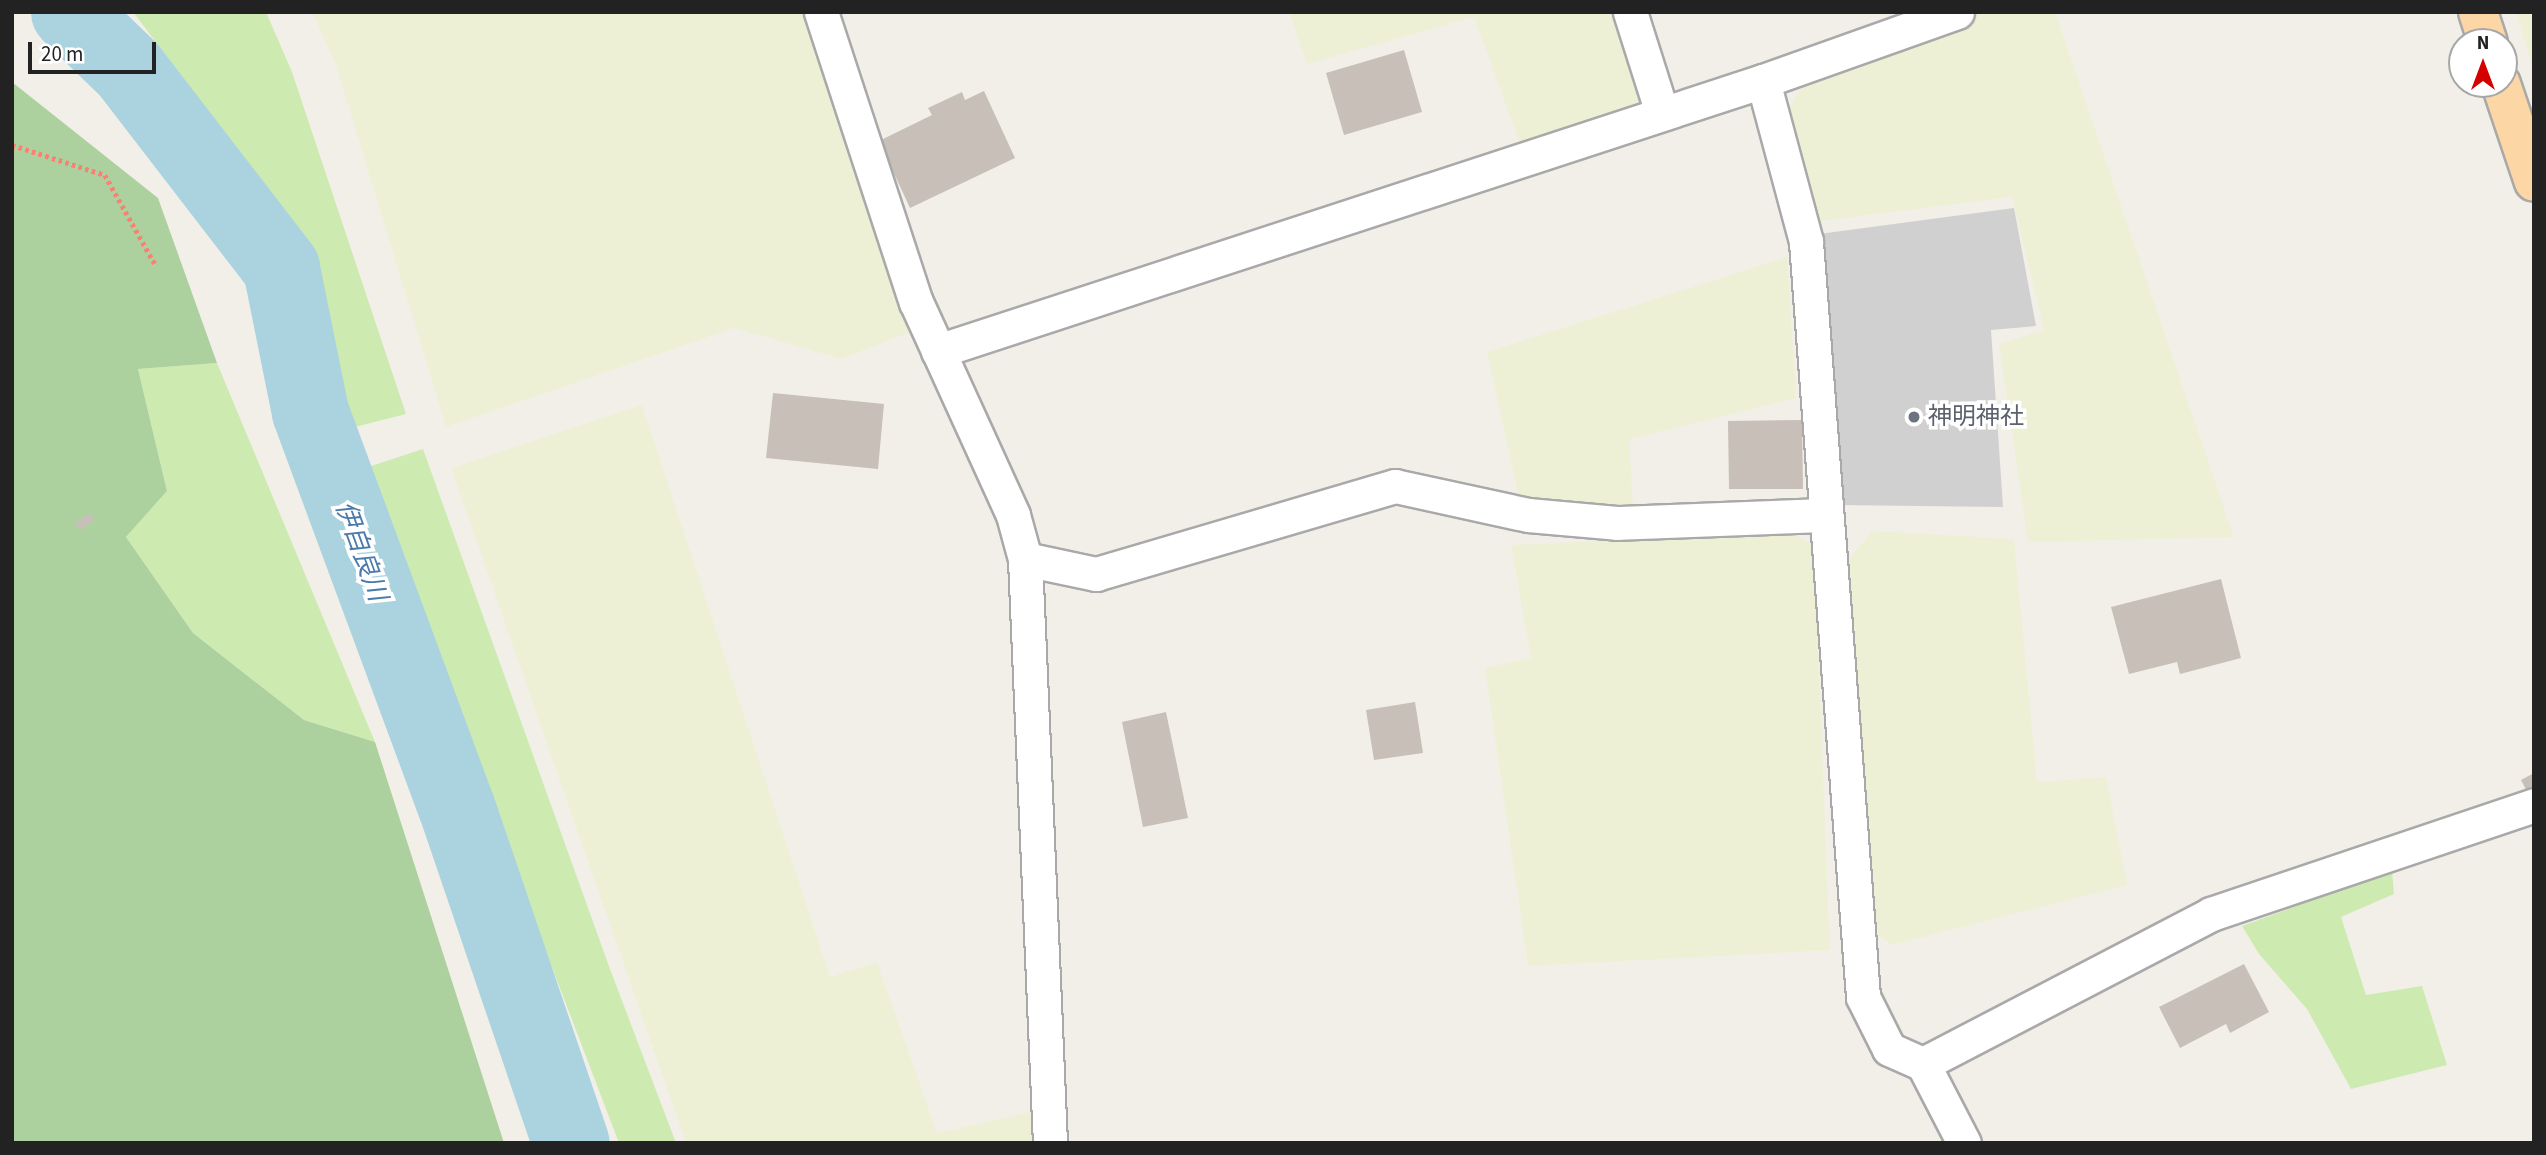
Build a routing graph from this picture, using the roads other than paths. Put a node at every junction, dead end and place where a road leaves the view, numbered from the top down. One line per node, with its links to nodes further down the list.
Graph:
1 (821, 12): 8 (street)
2 (1630, 12): 6 (street)
3 (1956, 12): 4 (street)
4 (1763, 81): 6 (street); 9 (street)
5 (2506, 98): 7 (main road)
6 (1662, 113): 8 (street)
7 (2534, 183)
8 (937, 351): 10 (street)
9 (1826, 515): 10 (street); 12 (street)
10 (1025, 559): 13 (street)
11 (2534, 805): 12 (street)
12 (1923, 1064): 14 (street)
13 (1051, 1143)
14 (1964, 1143)

